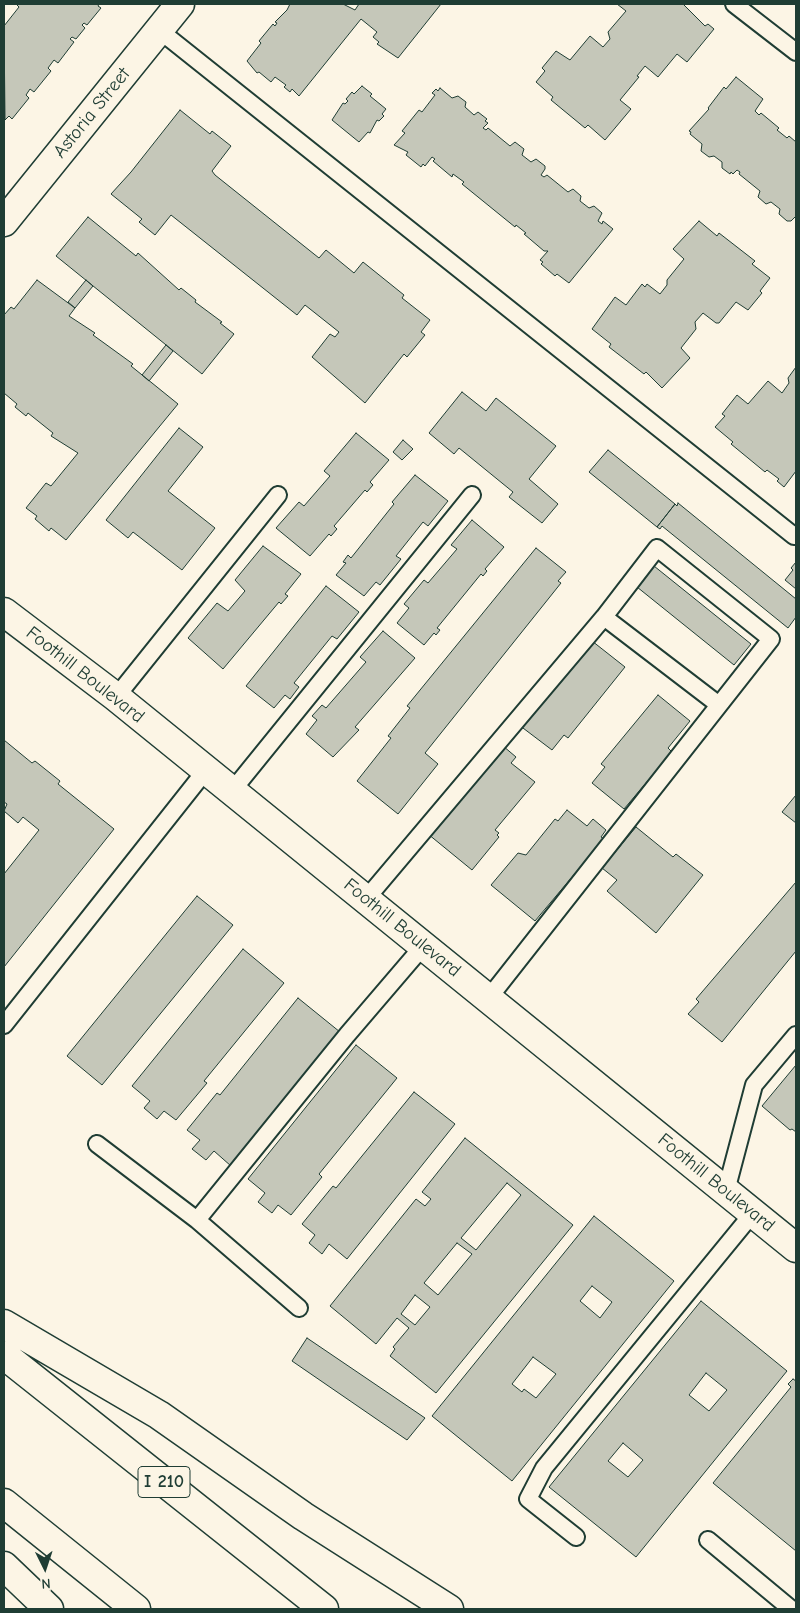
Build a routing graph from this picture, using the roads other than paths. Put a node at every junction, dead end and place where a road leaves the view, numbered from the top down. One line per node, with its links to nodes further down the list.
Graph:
1 (180, 4): 3 (main road, Astoria Street)
2 (734, 4): 4 (lane)
3 (159, 30): 5 (main road, Astoria Street); 8 (lane)
4 (796, 52)
5 (4, 222)
6 (278, 495): 11 (lane)
7 (472, 495): 14 (lane)
8 (796, 534)
9 (4, 612): 11 (main road, Foothill Boulevard)
10 (604, 617): 12 (lane); 12 (lane); 15 (lane)
11 (116, 697): 13 (main road, Foothill Boulevard)
12 (719, 705): 17 (lane)
13 (206, 770): 14 (main road, Foothill Boulevard); 18 (lane)
14 (232, 791): 15 (main road, Foothill Boulevard)
15 (366, 898): 16 (main road, Foothill Boulevard)
16 (424, 946): 17 (main road, Foothill Boulevard); 23 (lane)
17 (488, 999): 21 (main road, Foothill Boulevard)
18 (4, 1025)
19 (796, 1035): 21 (lane)
20 (97, 1144): 23 (lane)
21 (726, 1191): 22 (main road, Foothill Boulevard)
22 (753, 1213): 24 (main road, Foothill Boulevard); 29 (lane)
23 (198, 1220): 25 (lane)
24 (796, 1248)
25 (299, 1308)
26 (4, 1324): 35 (main road)
27 (4, 1356): 34 (main road, I 210)
28 (4, 1503): 33 (main road)
29 (576, 1537)
30 (708, 1540): 36 (lane)
31 (4, 1566): 32 (main road)
32 (49, 1609)
33 (136, 1609)
34 (324, 1609)
35 (449, 1609)
36 (791, 1609)

